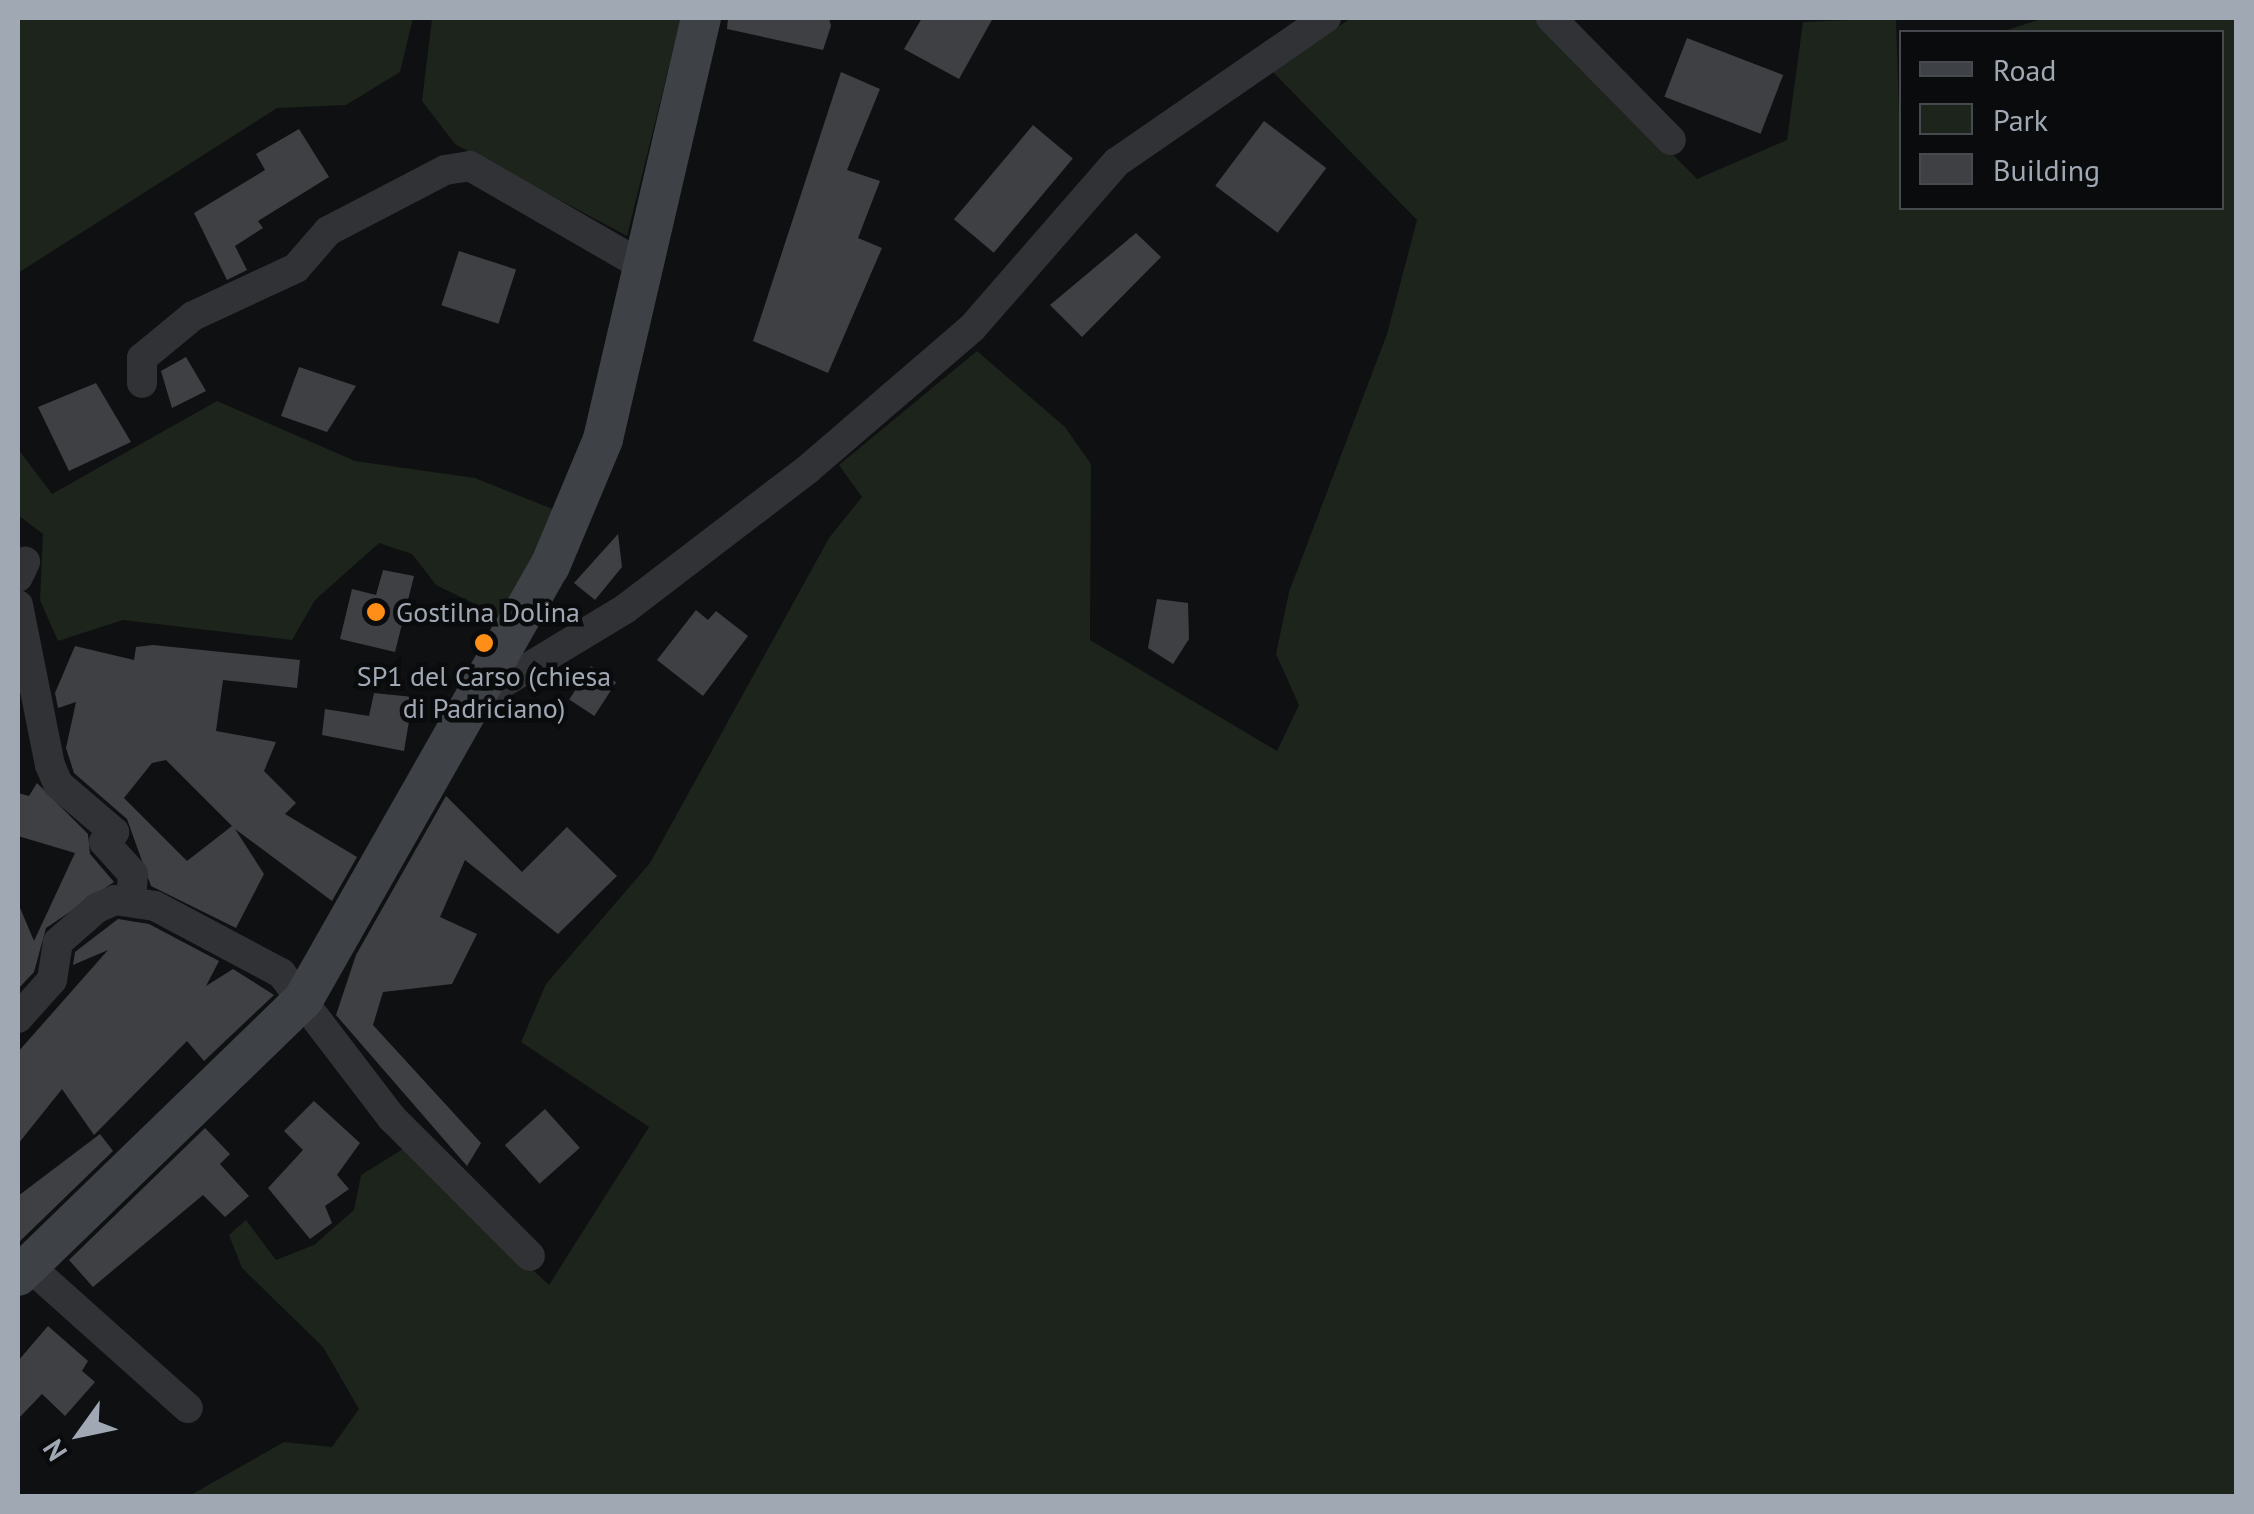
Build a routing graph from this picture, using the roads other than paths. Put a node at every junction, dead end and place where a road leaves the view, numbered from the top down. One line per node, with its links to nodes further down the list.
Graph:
1 (701, 18): 5 (main road)
2 (1326, 18): 8 (street)
3 (1551, 18): 4 (street)
4 (1671, 140)
5 (643, 266): 6 (street); 8 (main road)
6 (142, 384)
7 (18, 605): 9 (street)
8 (478, 698): 10 (main road)
9 (131, 900): 10 (street); 11 (street)
10 (303, 1000): 12 (street); 13 (main road)
11 (18, 1018)
12 (530, 1256)
13 (23, 1271): 14 (street)
14 (188, 1408)

